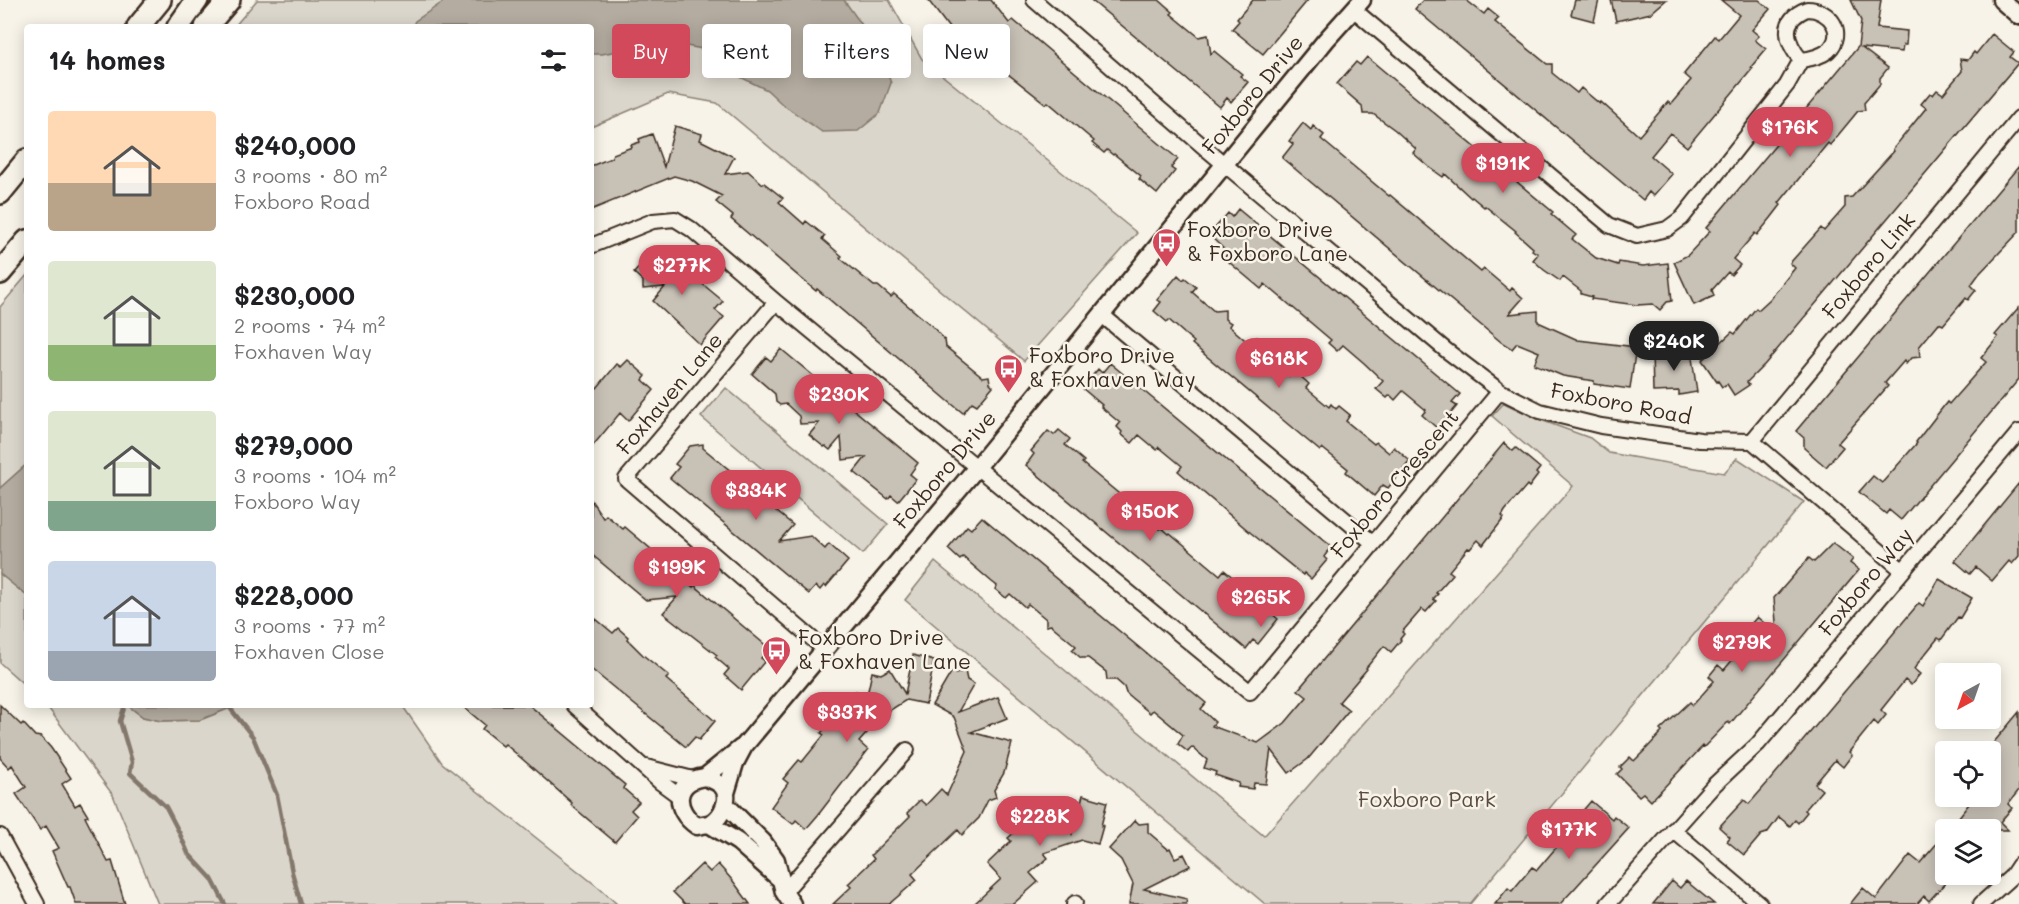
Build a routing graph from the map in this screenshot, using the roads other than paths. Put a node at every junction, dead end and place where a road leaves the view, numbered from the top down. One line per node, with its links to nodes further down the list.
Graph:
1 (160, 0): 8 (main road)
2 (197, 0): 9 (main road)
3 (229, 0): 10 (main road)
4 (1034, 0): 14 (street, Foxboro Road)
5 (2001, 0): 7 (street)
6 (1357, 4): 11 (street); 14 (street, Foxboro Drive)
7 (2019, 14)
8 (140, 24)
9 (180, 24)
10 (209, 24)
11 (1801, 60)
12 (2019, 118): 23 (street, Foxboro Link)
13 (24, 164): 15 (main road)
14 (1226, 165): 20 (street, Foxboro Drive); 21 (street, Foxboro Road)
15 (0, 193)
16 (24, 245): 18 (main road)
17 (594, 245): 19 (street)
18 (0, 273)
19 (776, 302): 24 (street); 27 (street, Foxhaven Lane)
20 (1102, 315): 24 (street, Foxboro Drive); 25 (street)
21 (1500, 391): 23 (street, Foxboro Road); 25 (street, Foxboro Crescent)
22 (2019, 432): 26 (street, Foxboro Way)
23 (1752, 441): 26 (street)
24 (978, 466): 25 (street, Foxboro Crescent); 27 (street, Foxboro Drive)
25 (1374, 543)
26 (1902, 570): 36 (street, Foxboro Way)
27 (825, 649): 29 (street, Foxboro Drive)
28 (577, 708): 31 (street)
29 (744, 746): 32 (street, Foxboro Drive); 34 (street, Foxboro Drive)
30 (907, 750): 39 (street)
31 (644, 767): 32 (street); 33 (street)
32 (699, 778): 33 (street); 34 (street)
33 (679, 796): 35 (street)
34 (725, 798): 35 (street); 39 (street)
35 (709, 824): 39 (street)
36 (1673, 830): 41 (street, Foxboro Way); 42 (street)
37 (0, 836): 40 (street)
38 (2019, 865): 43 (street)
39 (786, 892)
40 (37, 904)
41 (1608, 904)
42 (1760, 904)
43 (1981, 904)

